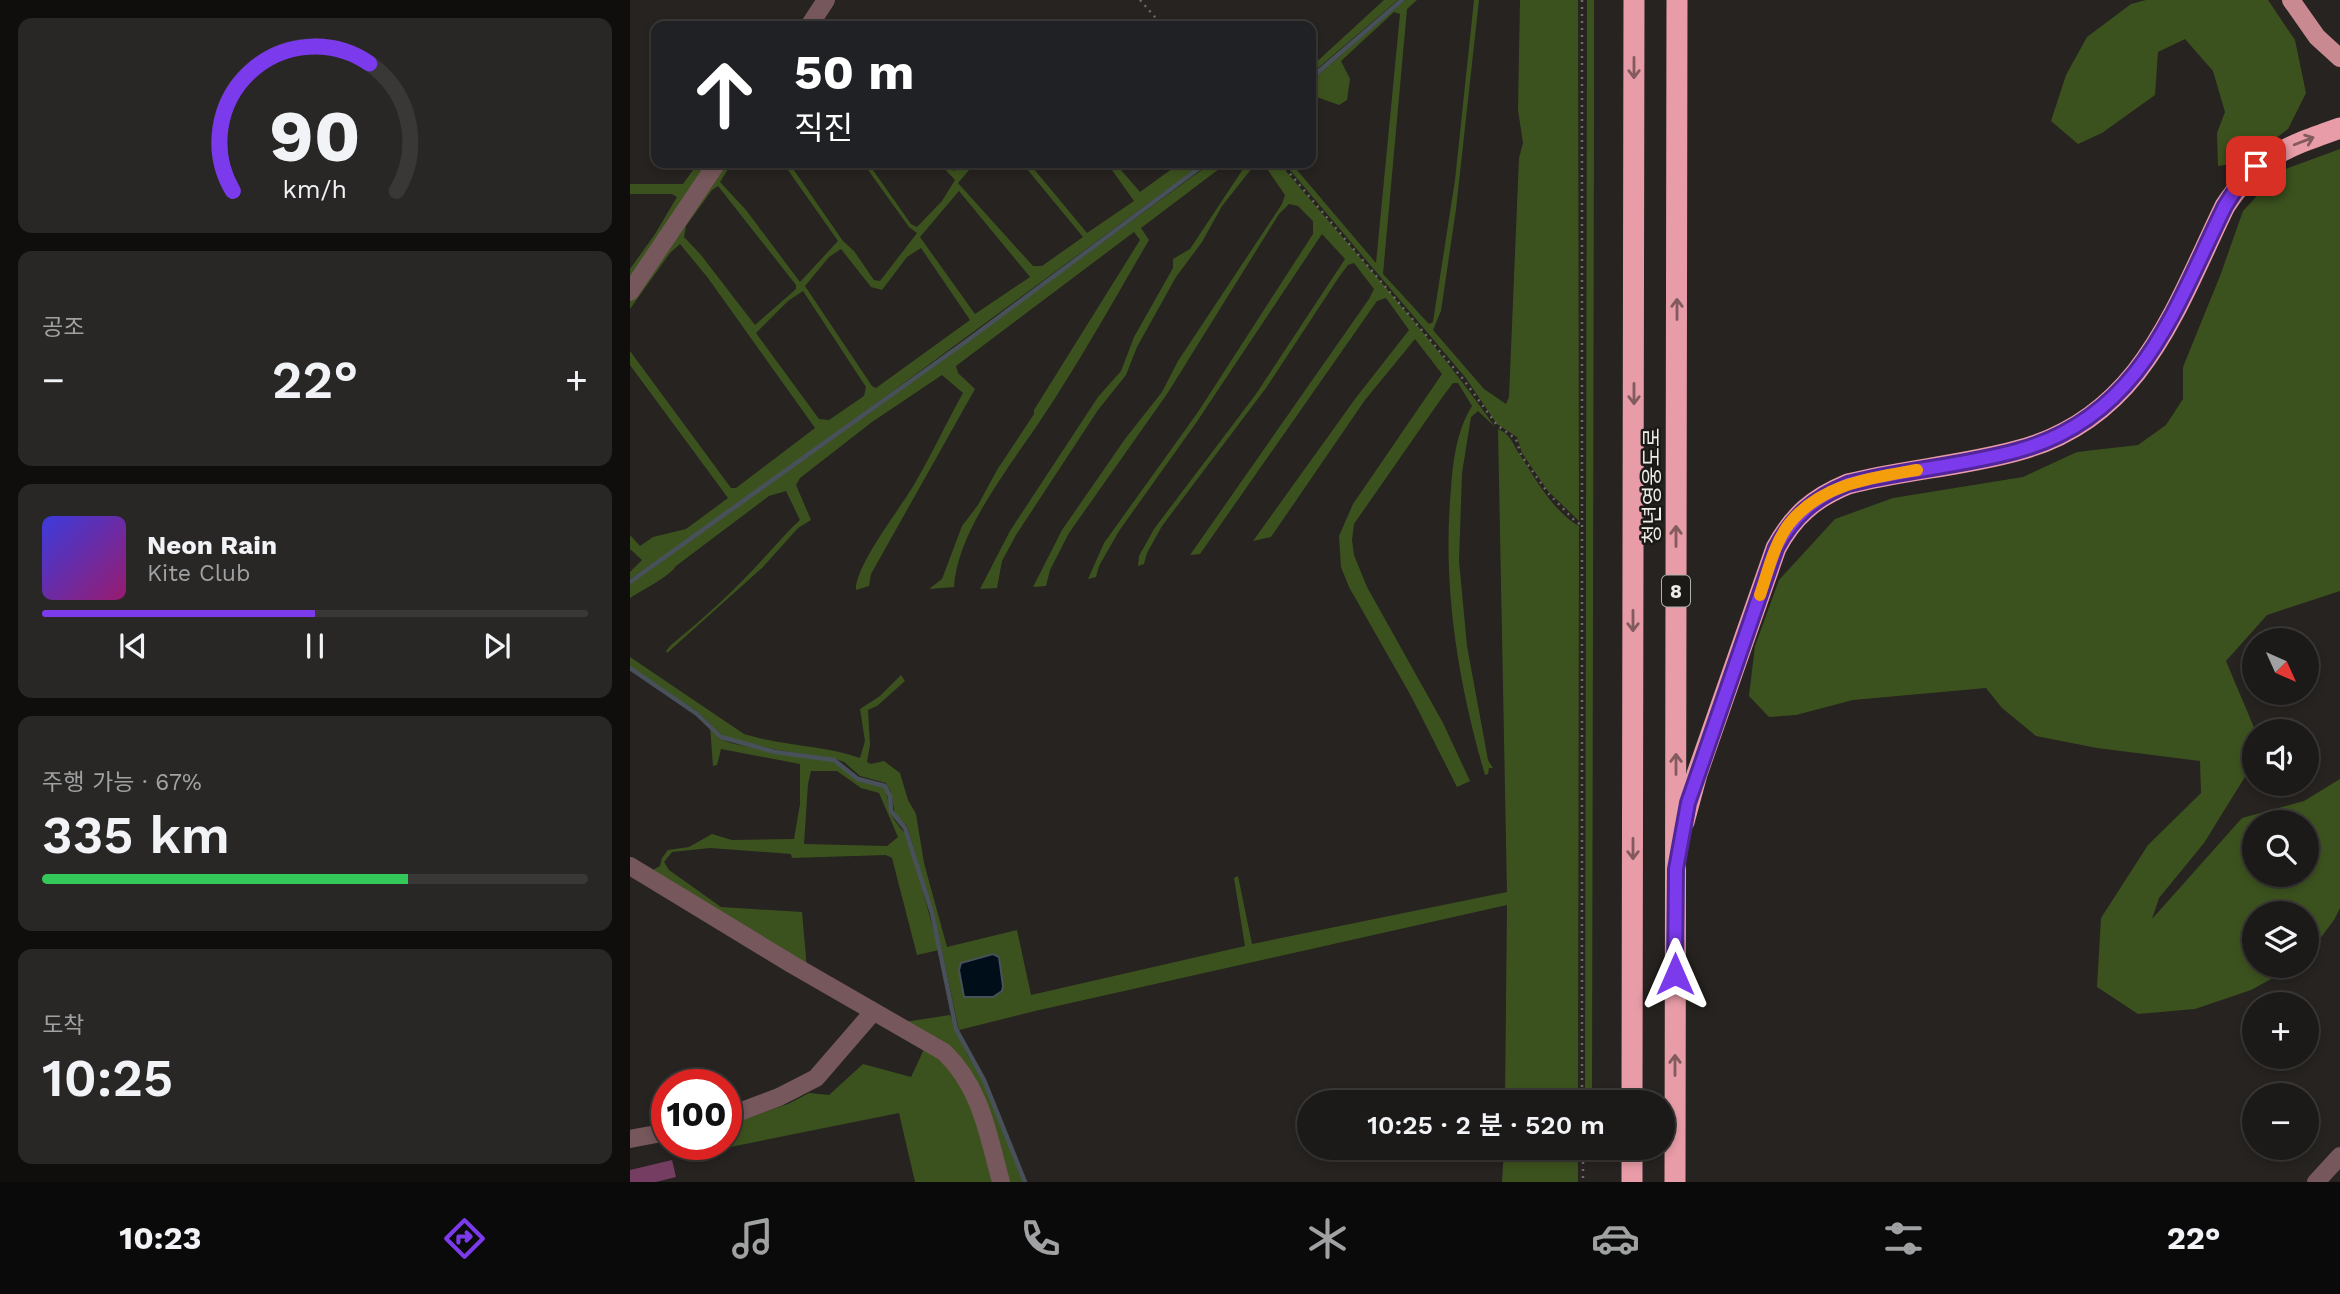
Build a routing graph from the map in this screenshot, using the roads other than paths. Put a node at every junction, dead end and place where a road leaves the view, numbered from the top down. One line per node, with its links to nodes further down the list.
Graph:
1 (826, 0): 5 (street)
2 (1634, 0): 13 (highway, 청년영웅도로 / 8, one-way to 13)
3 (1677, 0): 11 (highway, 청년영웅도로 / 8, one-way to 3)
4 (2291, 0): 6 (main road)
5 (812, 21)
6 (2340, 58)
7 (2340, 128): 11 (highway, one-way to 7)
8 (714, 168): 9 (street)
9 (630, 292)
10 (630, 866): 12 (street)
11 (1676, 869): 21 (highway, 청년영웅도로 / 8, one-way to 11)
12 (873, 1012): 14 (street); 19 (street)
13 (1632, 1090)
14 (742, 1111)
15 (651, 1135): 16 (street)
16 (630, 1139)
17 (2340, 1156): 22 (street)
18 (1632, 1160): 20 (highway)
19 (1001, 1182)
20 (1632, 1182)
21 (1675, 1182)
22 (2316, 1182)

